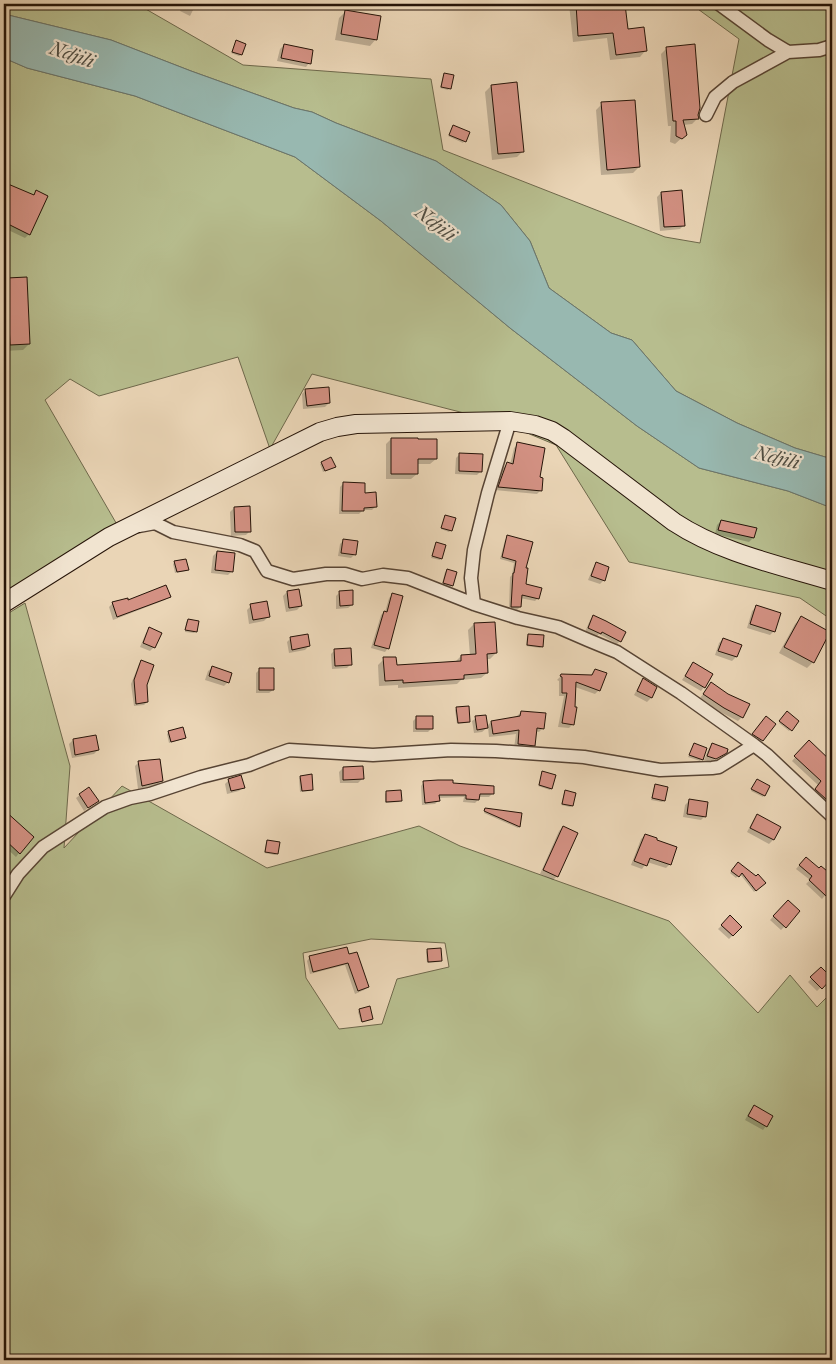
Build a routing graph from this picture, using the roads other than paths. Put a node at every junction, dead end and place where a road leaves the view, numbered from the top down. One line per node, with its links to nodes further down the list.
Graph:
1 (719, 4): 3 (street)
2 (832, 46): 3 (street)
3 (788, 52): 4 (street)
4 (706, 115)
5 (510, 421): 6 (street); 7 (street); 9 (street)
6 (109, 537): 8 (street); 9 (street)
7 (832, 581)
8 (4, 603)
9 (474, 604): 10 (street)
10 (754, 745): 11 (street); 12 (street)
11 (832, 816)
12 (4, 896)

